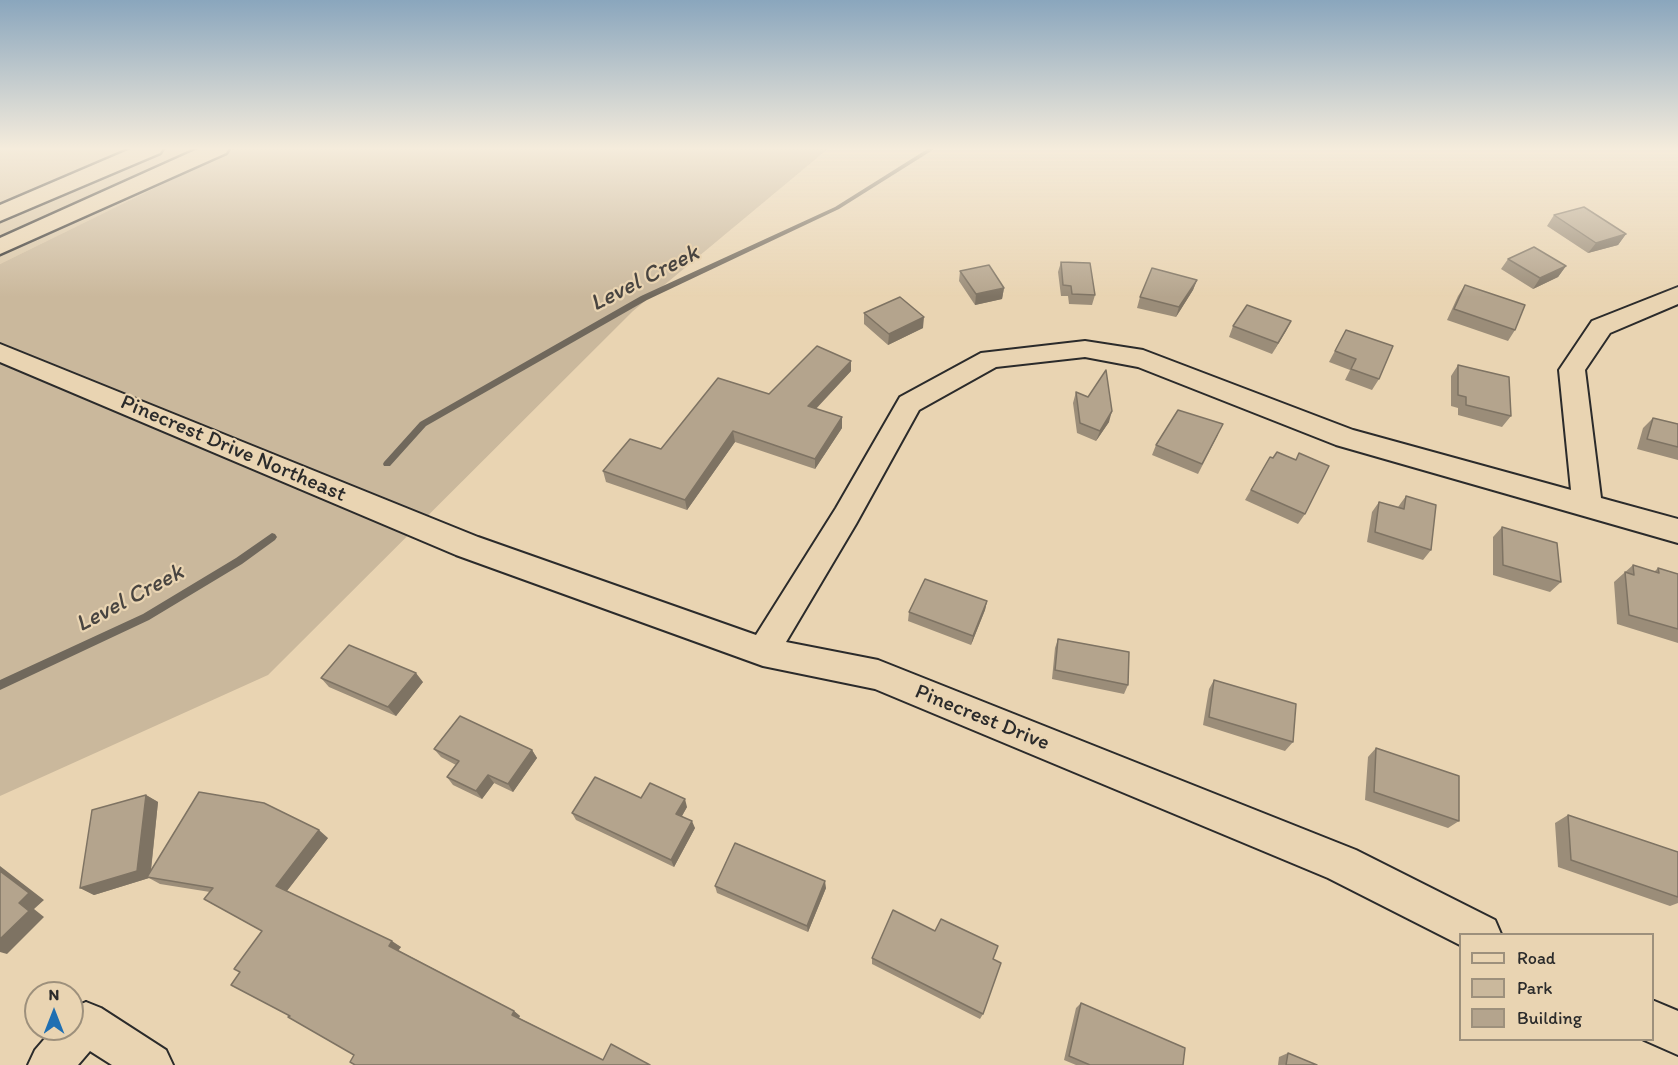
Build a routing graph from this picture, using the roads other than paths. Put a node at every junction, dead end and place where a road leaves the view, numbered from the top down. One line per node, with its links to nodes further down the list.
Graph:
1 (38, 198): 3 (highway)
2 (110, 198): 4 (highway)
3 (0, 214)
4 (0, 248)
5 (1678, 295): 7 (street)
6 (0, 352): 9 (street, Pinecrest Drive Northeast)
7 (1587, 505): 8 (street); 10 (street)
8 (1678, 531)
9 (466, 546): 10 (street, Pinecrest Drive)
10 (763, 652): 11 (street, Pinecrest Drive)
11 (1479, 933)
12 (1654, 1022): 13 (street)
13 (1678, 1034)
14 (50, 1065): 15 (street)
15 (151, 1065)

